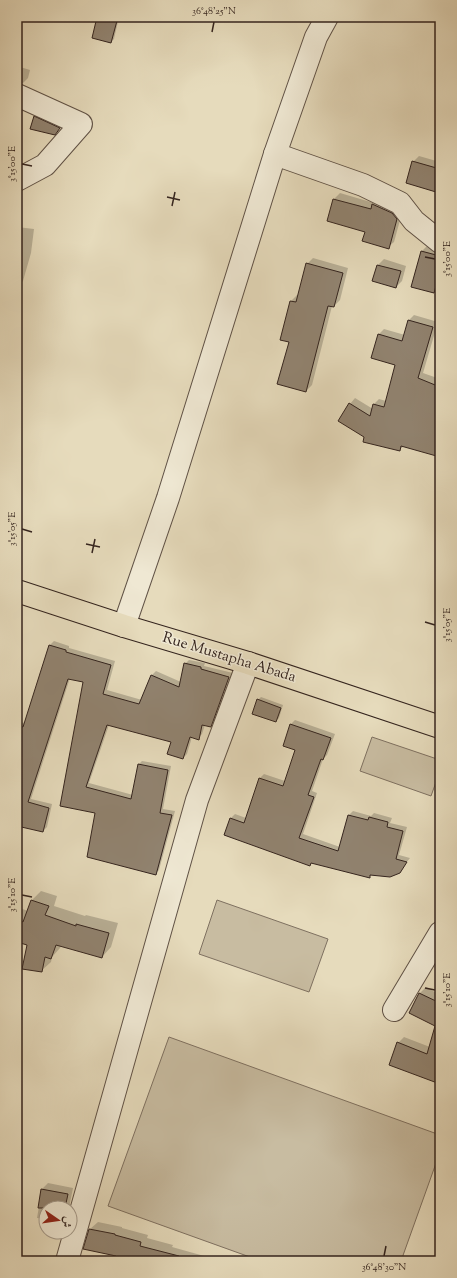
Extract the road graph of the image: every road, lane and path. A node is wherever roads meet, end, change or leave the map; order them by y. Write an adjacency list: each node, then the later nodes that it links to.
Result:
1 (327, 17): 3 (street)
2 (17, 95): 4 (street)
3 (275, 154): 5 (street); 7 (street)
4 (17, 180)
5 (440, 242)
6 (17, 591): 7 (main road, Rue Mustapha Abada)
7 (124, 626): 8 (main road, Rue Mustapha Abada)
8 (248, 663): 9 (main road, Rue Mustapha Abada); 12 (street)
9 (440, 727)
10 (440, 933): 11 (street)
11 (394, 1010)
12 (67, 1261)

